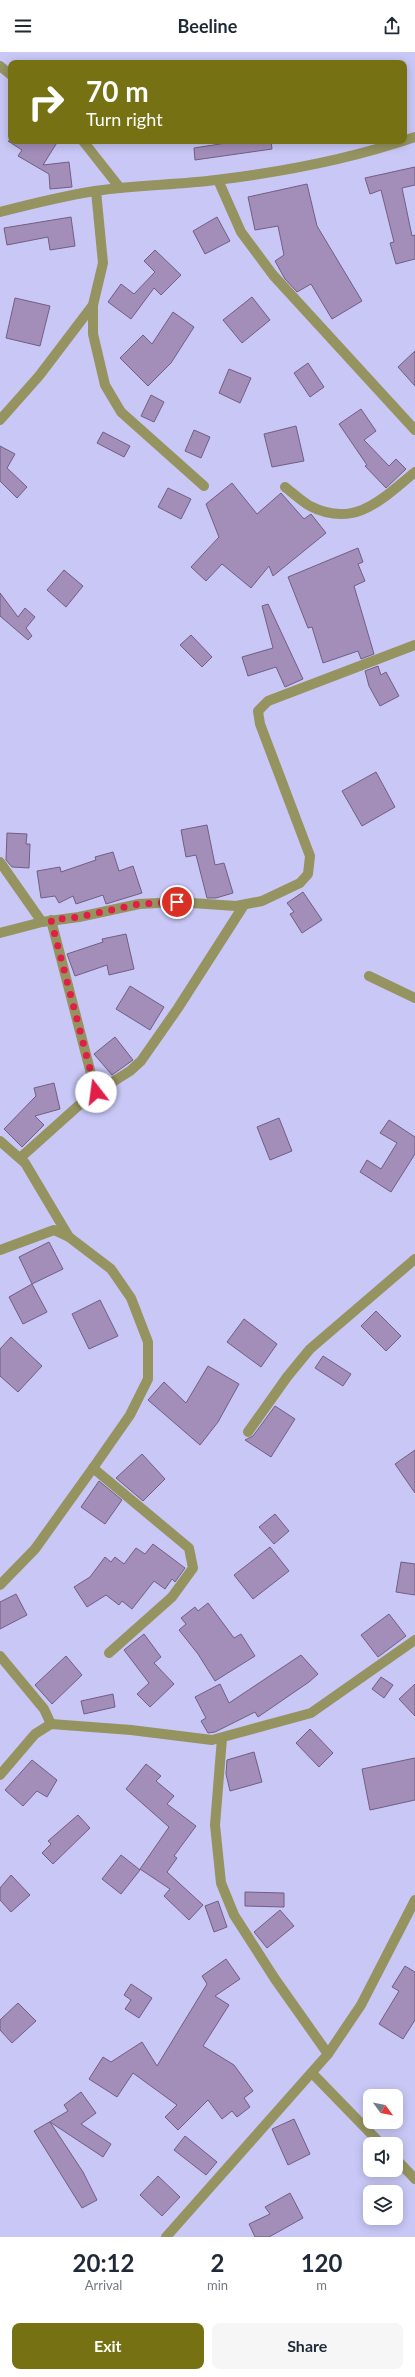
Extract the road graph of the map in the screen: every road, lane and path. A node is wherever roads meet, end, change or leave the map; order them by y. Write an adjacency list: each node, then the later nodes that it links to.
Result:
1 (85, 144): 4 (street)
2 (397, 144): 3 (street)
3 (218, 180): 4 (street); 9 (street)
4 (120, 188): 5 (street)
5 (96, 191): 6 (street); 7 (street)
6 (0, 212)
7 (93, 305): 8 (street); 11 (street)
8 (0, 420)
9 (415, 430)
10 (415, 472): 12 (street)
11 (204, 486)
12 (285, 487)
13 (415, 645): 15 (street)
14 (0, 862): 16 (street)
15 (244, 905): 16 (street); 20 (street)
16 (46, 921): 17 (street); 20 (street)
17 (0, 933)
18 (369, 976): 19 (street)
19 (415, 998)
20 (96, 1092): 22 (street)
21 (0, 1141): 22 (street)
22 (20, 1158): 23 (street)
23 (69, 1237): 24 (street); 27 (street)
24 (0, 1250)
25 (415, 1259): 26 (street)
26 (248, 1432)
27 (93, 1468): 28 (street); 30 (street)
28 (0, 1585)
29 (415, 1640): 33 (street)
30 (109, 1653)
31 (0, 1656): 32 (street)
32 (51, 1724): 33 (street); 34 (street)
33 (222, 1738): 36 (street)
34 (0, 1775)
35 (415, 1900): 36 (street)
36 (328, 2054): 37 (street)
37 (312, 2073): 38 (street); 41 (street)
38 (374, 2137)
39 (403, 2166): 40 (street)
40 (415, 2179)
41 (166, 2237)

